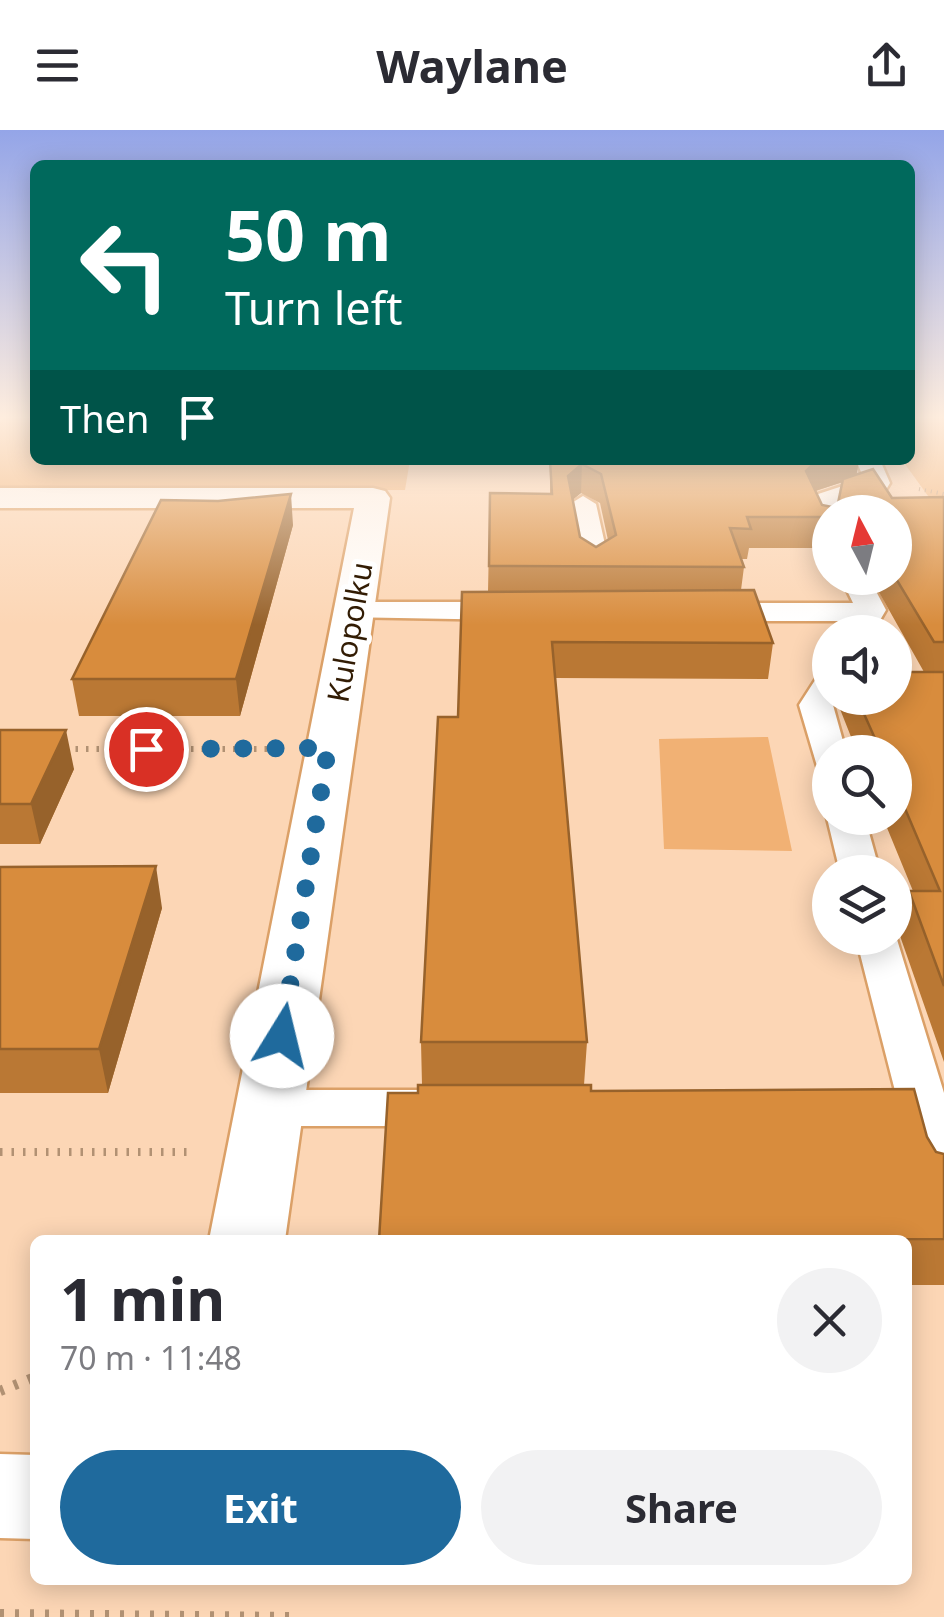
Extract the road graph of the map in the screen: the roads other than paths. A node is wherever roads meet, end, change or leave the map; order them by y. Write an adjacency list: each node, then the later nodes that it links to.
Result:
1 (867, 486): 2 (lane)
2 (840, 495)
3 (0, 498): 6 (street, Kulopolku)
4 (584, 504): 5 (lane)
5 (596, 567)
6 (353, 610): 7 (lane); 12 (street, Kulopolku)
7 (552, 611)
8 (671, 612): 9 (lane)
9 (812, 619)
10 (880, 955): 13 (lane)
11 (488, 1108): 12 (lane)
12 (267, 1130): 14 (street, Kulopolku)
13 (944, 1181)
14 (249, 1235)
15 (0, 1496): 16 (street)
16 (30, 1496)

